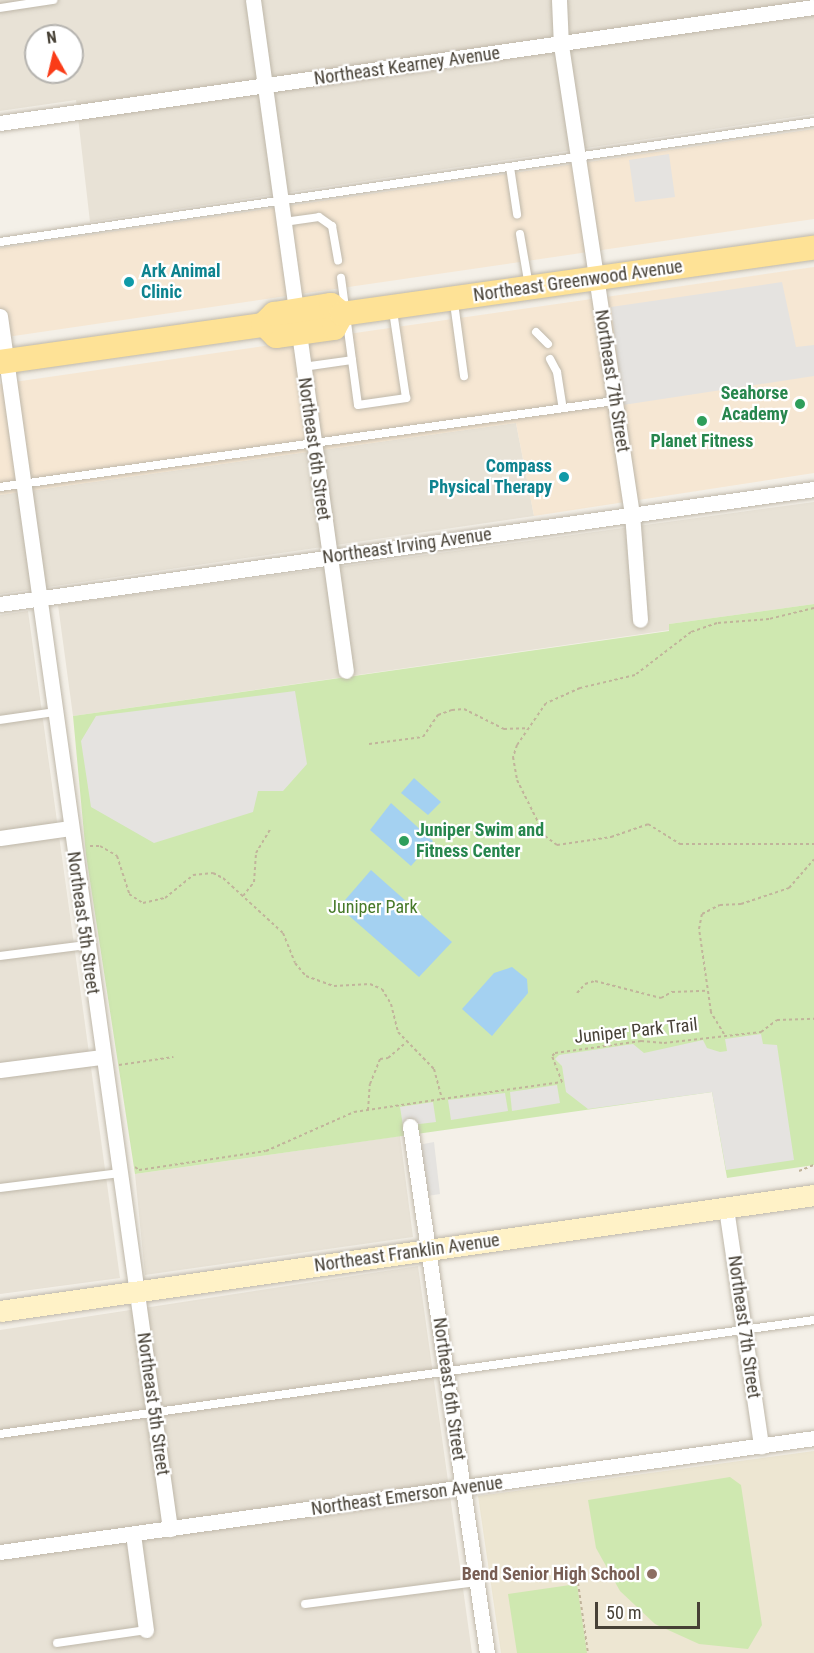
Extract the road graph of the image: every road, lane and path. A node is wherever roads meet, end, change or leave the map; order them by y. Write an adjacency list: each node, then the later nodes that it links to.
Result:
1 (52, 0): 5 (lane)
2 (254, 0): 7 (street, Northeast 6th Street)
3 (559, 0): 6 (street, Northeast 7th Street)
4 (814, 7): 6 (street, Northeast Kearney Avenue)
5 (0, 8)
6 (561, 45): 7 (street, Northeast Kearney Avenue); 10 (street, Northeast 7th Street)
7 (265, 85): 9 (street, Northeast Kearney Avenue); 12 (street, Northeast 6th Street)
8 (814, 122): 10 (lane)
9 (0, 123)
10 (579, 157): 11 (lane); 20 (street, Northeast 7th Street)
11 (510, 167): 12 (lane); 13 (lane)
12 (281, 201): 14 (street, Northeast 6th Street); 16 (lane)
13 (517, 214)
14 (284, 222): 18 (lane); 26 (street, Northeast 6th Street)
15 (520, 234): 21 (lane)
16 (0, 242)
17 (814, 248): 20 (main road, Northeast Greenwood Avenue)
18 (338, 260)
19 (341, 278): 24 (lane)
20 (595, 278): 21 (main road, Northeast Greenwood Avenue); 34 (street, Northeast 7th Street)
21 (529, 288): 22 (main road, Northeast Greenwood Avenue)
22 (454, 298): 23 (main road, Northeast Greenwood Avenue); 33 (lane)
23 (393, 307): 24 (main road, Northeast Greenwood Avenue); 30 (lane)
24 (344, 313): 26 (main road, Northeast Greenwood Avenue); 30 (lane)
25 (0, 316): 31 (street, Northeast 5th Street)
26 (297, 322): 31 (main road, Northeast Greenwood Avenue); 32 (street, Northeast 6th Street)
27 (536, 332): 28 (lane)
28 (548, 344)
29 (550, 359): 35 (lane)
30 (352, 360): 32 (lane)
31 (3, 361): 37 (street, Northeast 5th Street)
32 (303, 367): 36 (street, Northeast 6th Street)
33 (464, 376)
34 (614, 401): 35 (lane); 40 (street, Northeast 7th Street)
35 (563, 408): 36 (lane)
36 (314, 443): 37 (lane); 41 (street, Northeast 6th Street)
37 (24, 484): 38 (lane); 42 (street, Northeast 5th Street)
38 (0, 487)
39 (814, 489): 40 (street, Northeast Irving Avenue)
40 (632, 513): 41 (street, Northeast Irving Avenue); 45 (street, Northeast 7th Street)
41 (329, 558): 42 (street, Northeast Irving Avenue); 46 (street, Northeast 6th Street)
42 (39, 598): 43 (street, Northeast Irving Avenue); 47 (street, Northeast 5th Street)
43 (0, 604)
44 (814, 608): 49 (path)
45 (640, 620)
46 (346, 671)
47 (55, 712): 48 (lane); 51 (street, Northeast 5th Street)
48 (0, 720)
49 (528, 728): 50 (path); 54 (path)
50 (369, 744)
51 (70, 828): 53 (street); 58 (street, Northeast 5th Street)
52 (270, 830): 57 (path)
53 (0, 838)
54 (814, 844)
55 (86, 855): 57 (path)
56 (814, 859): 60 (path, Juniper Park Trail)
57 (243, 896): 64 (path)
58 (86, 945): 59 (lane); 65 (street, Northeast 5th Street)
59 (0, 956)
60 (707, 991): 61 (path); 63 (path, Juniper Park Trail)
61 (577, 993)
62 (814, 1019): 63 (path, Juniper Park Trail)
63 (724, 1034): 69 (path, Juniper Park Trail)
64 (407, 1044): 69 (path); 70 (path)
65 (102, 1056): 67 (street); 73 (street, Northeast 5th Street)
66 (173, 1057): 68 (path)
67 (0, 1070)
68 (118, 1076)
69 (441, 1099): 70 (path)
70 (368, 1110): 73 (path)
71 (410, 1126): 78 (street, Northeast 6th Street)
72 (814, 1165): 74 (path)
73 (125, 1168): 75 (lane); 79 (street, Northeast 5th Street)
74 (799, 1171)
75 (0, 1188)
76 (814, 1195): 77 (street, Northeast Franklin Avenue)
77 (726, 1208): 78 (street, Northeast Franklin Avenue); 82 (street, Northeast 7th Street)
78 (429, 1251): 79 (street, Northeast Franklin Avenue); 83 (street, Northeast 6th Street)
79 (137, 1292): 80 (street, Northeast Franklin Avenue); 84 (street, Northeast 5th Street)
80 (0, 1311)
81 (814, 1320): 82 (lane)
82 (744, 1329): 83 (lane); 87 (street, Northeast 7th Street)
83 (447, 1370): 84 (lane); 88 (street, Northeast 6th Street)
84 (153, 1413): 85 (lane); 89 (street, Northeast 5th Street)
85 (0, 1434)
86 (814, 1438): 87 (street, Northeast Emerson Avenue)
87 (761, 1446): 88 (street, Northeast Emerson Avenue)
88 (464, 1488): 89 (street, Northeast Emerson Avenue); 92 (street, Northeast 6th Street)
89 (170, 1529): 90 (street, Northeast Emerson Avenue)
90 (134, 1534): 91 (street, Northeast Emerson Avenue); 95 (street)
91 (0, 1552)
92 (477, 1582): 94 (lane); 97 (street, Northeast 6th Street)
93 (578, 1583): 98 (path)
94 (305, 1604)
95 (146, 1630): 96 (lane)
96 (57, 1643)
97 (487, 1653)
98 (588, 1653)

